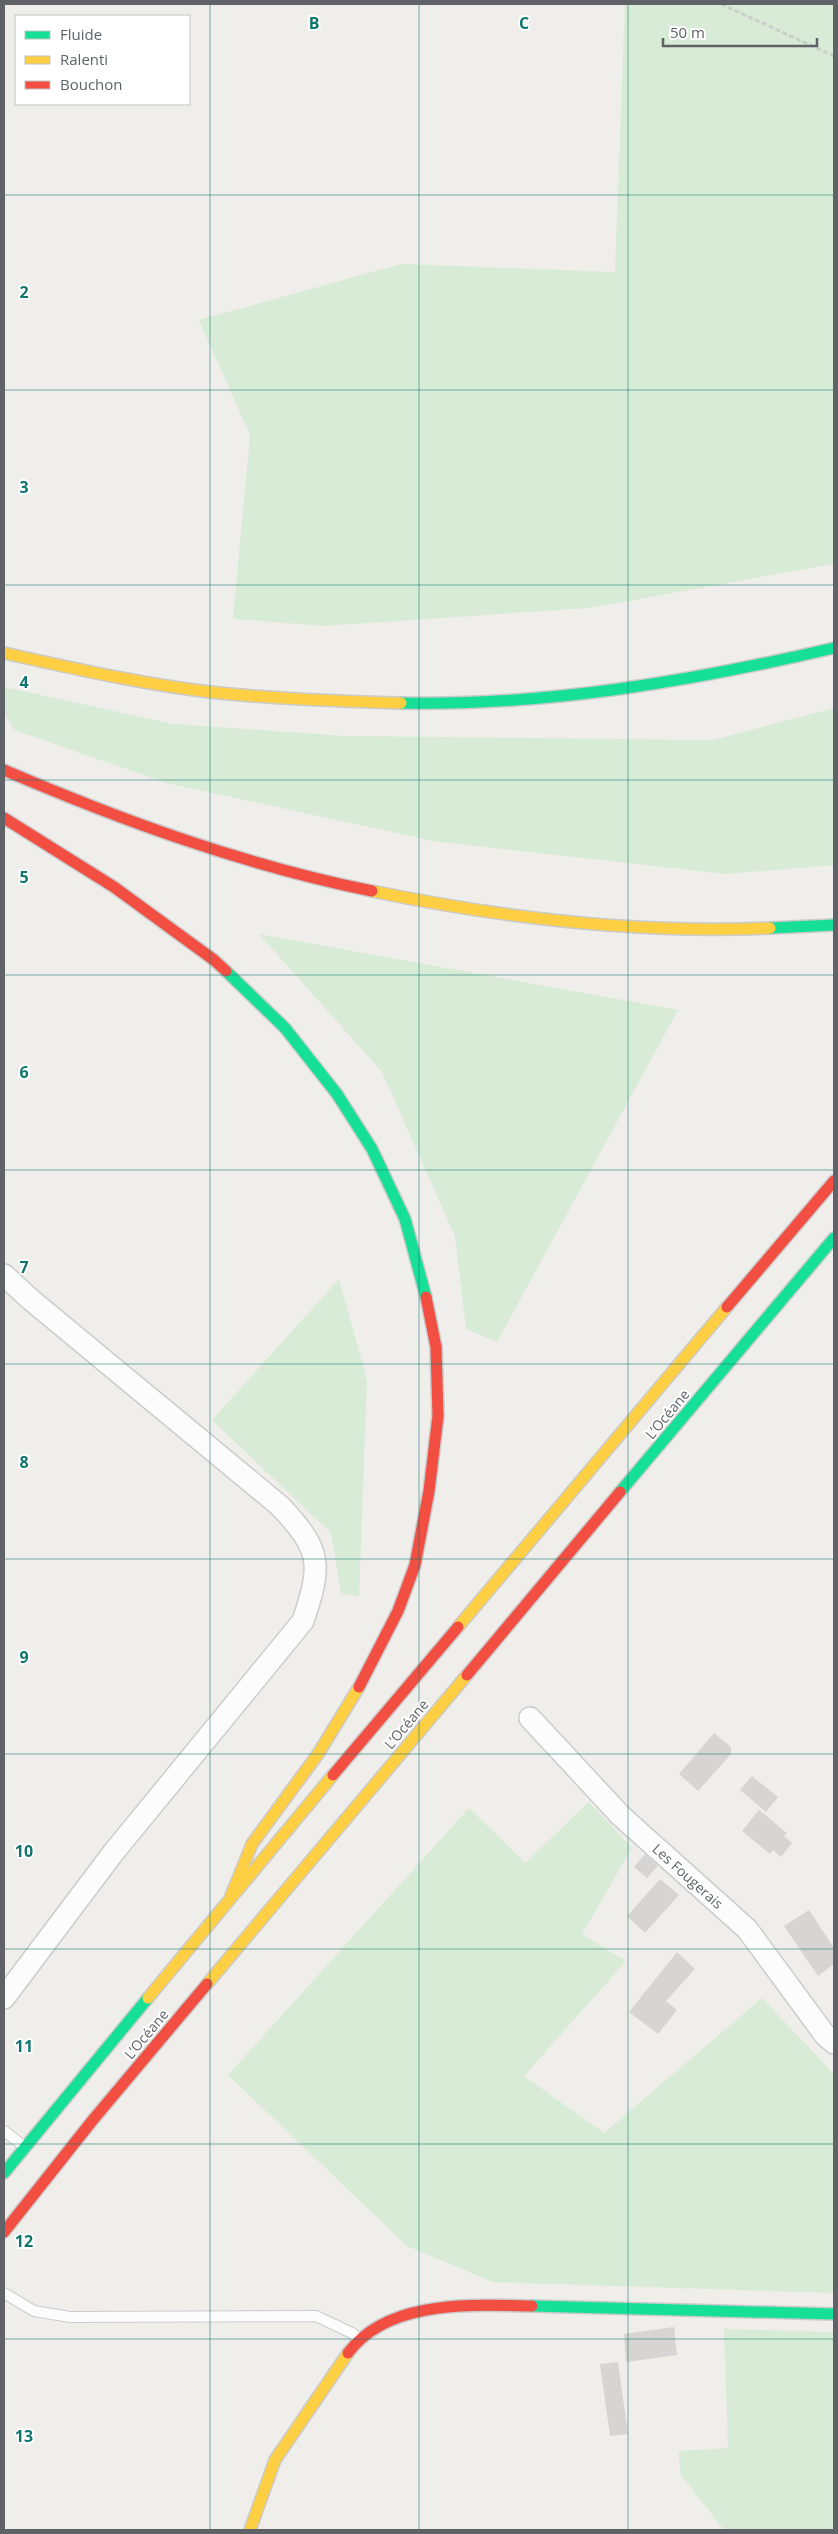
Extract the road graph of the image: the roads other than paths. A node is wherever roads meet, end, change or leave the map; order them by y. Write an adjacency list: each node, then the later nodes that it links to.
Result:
1 (834, 648): 2 (main road)
2 (4, 653)
3 (4, 770): 5 (main road)
4 (4, 818): 10 (main road)
5 (834, 925)
6 (834, 1181): 10 (main road, L’Océane)
7 (834, 1238): 16 (main road, L’Océane)
8 (4, 1275): 11 (street)
9 (530, 1718): 12 (street, Les Fougerais)
10 (231, 1896): 14 (main road, L’Océane)
11 (4, 1998)
12 (834, 2043)
13 (4, 2131): 14 (lane)
14 (25, 2147): 15 (main road, L’Océane)
15 (4, 2173)
16 (4, 2232)
17 (4, 2293): 19 (lane)
18 (834, 2314): 19 (main road)
19 (358, 2339): 20 (main road)
20 (250, 2530)

